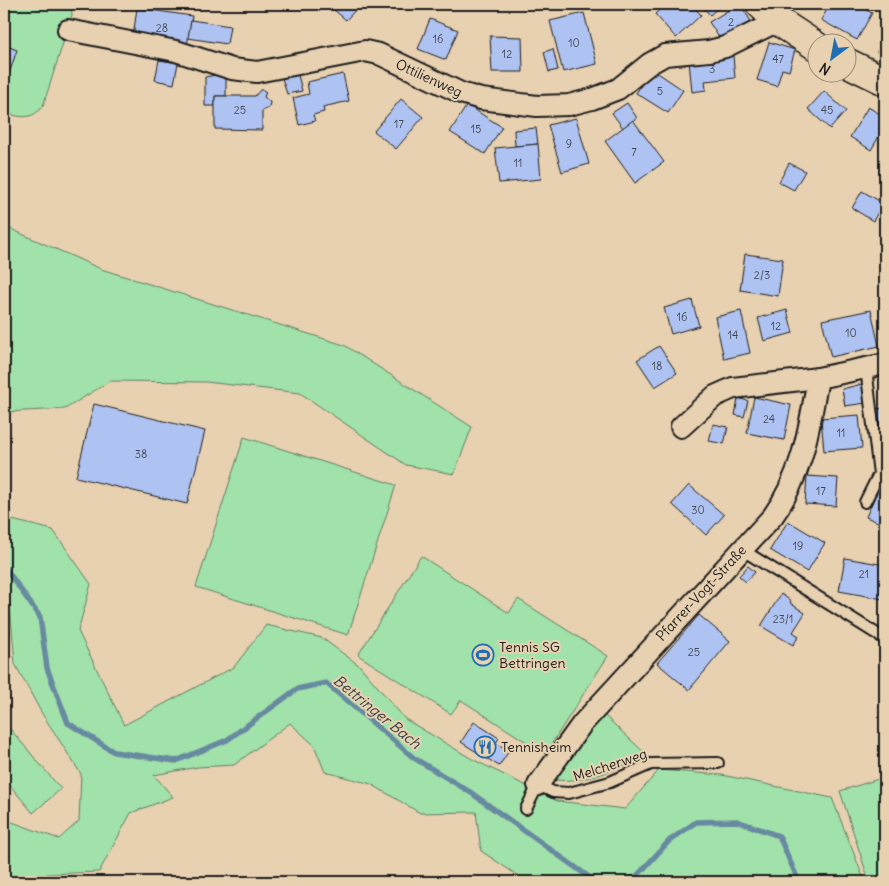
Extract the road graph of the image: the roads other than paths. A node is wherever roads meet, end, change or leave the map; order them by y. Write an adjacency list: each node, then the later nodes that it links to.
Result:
1 (769, 12): 2 (street, Ottilienweg); 3 (main road)
2 (68, 30)
3 (806, 39)
4 (856, 67): 5 (main road)
5 (885, 82)
6 (885, 364): 7 (street)
7 (866, 368): 8 (street); 10 (lane)
8 (818, 378): 9 (street); 11 (street, Pfarrer-Vogt-Straße)
9 (681, 427)
10 (865, 502)
11 (741, 549): 12 (lane); 14 (street, Pfarrer-Vogt-Straße)
12 (885, 639)
13 (718, 763): 14 (lane, Melcherweg)
14 (538, 785): 15 (lane)
15 (526, 809)

